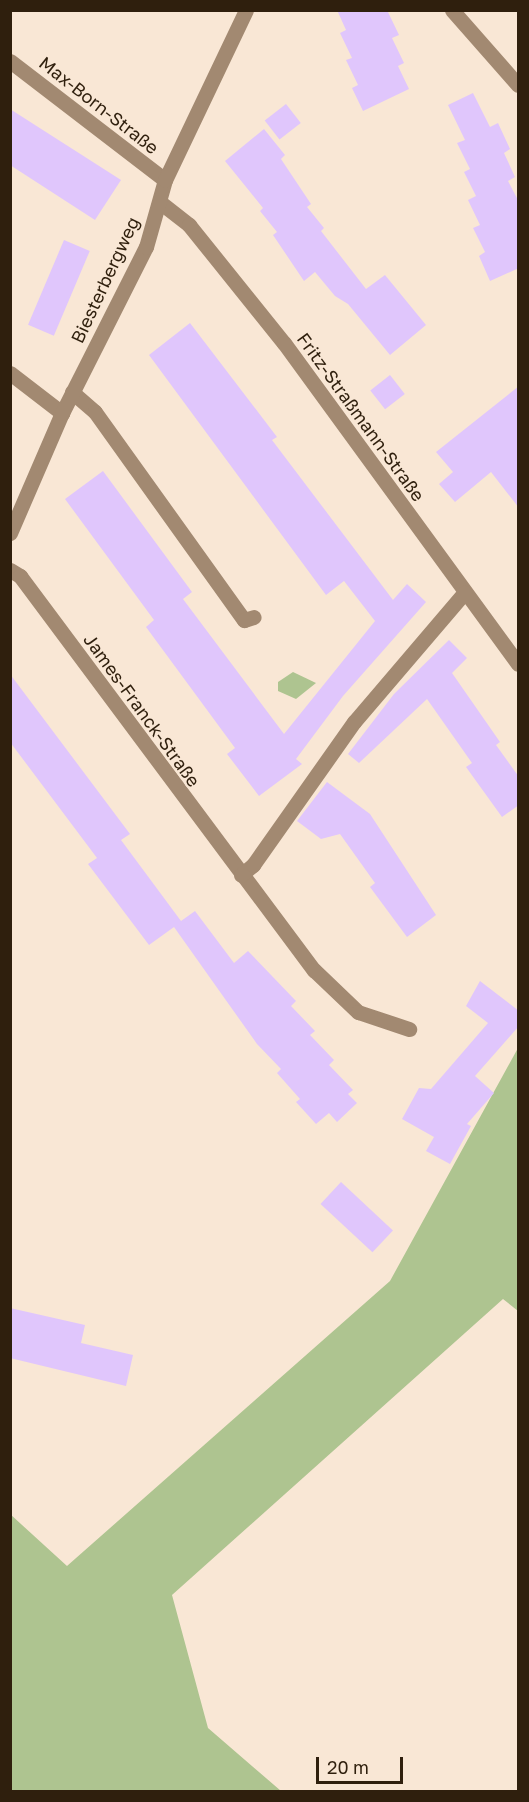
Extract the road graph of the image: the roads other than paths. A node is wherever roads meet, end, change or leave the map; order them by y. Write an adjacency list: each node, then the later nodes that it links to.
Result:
1 (246, 10): 5 (street, Biesterbergweg)
2 (452, 10): 4 (street)
3 (10, 61): 5 (street, Max-Born-Straße)
4 (519, 85)
5 (165, 180): 6 (street, Biesterbergweg)
6 (161, 203): 8 (street, Biesterbergweg); 12 (street, Fritz-Straßmann-Straße)
7 (10, 373): 9 (street)
8 (72, 392): 9 (street, Biesterbergweg); 13 (street)
9 (62, 413): 10 (street, Biesterbergweg)
10 (10, 533)
11 (10, 570): 15 (street, James-Franck-Straße)
12 (464, 593): 14 (street, Fritz-Straßmann-Straße); 15 (street)
13 (254, 616)
14 (519, 664)
15 (241, 875): 16 (street, James-Franck-Straße)
16 (409, 1029)

